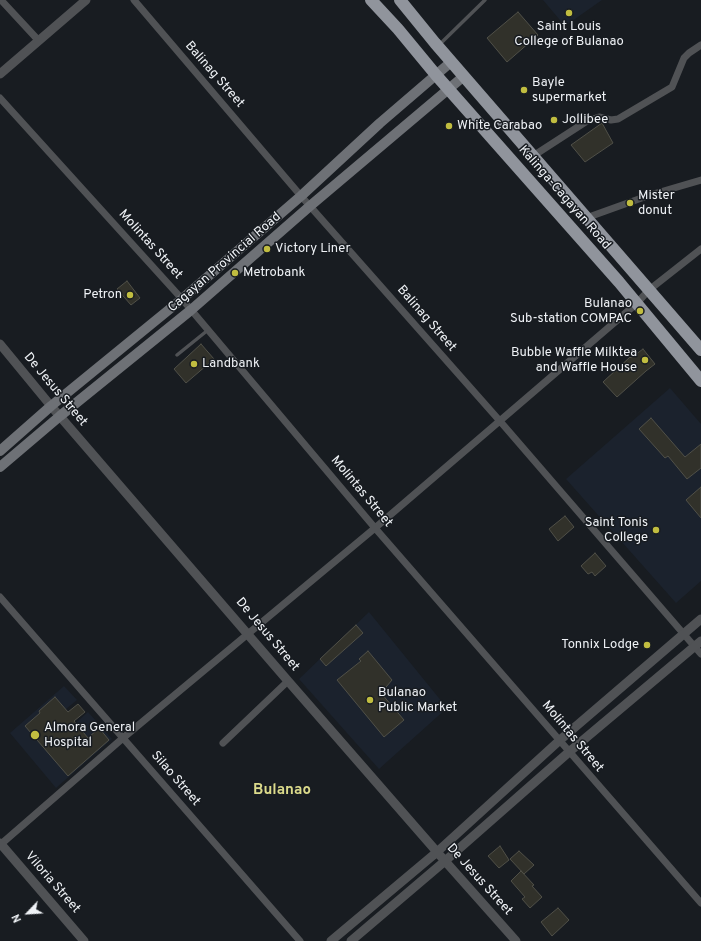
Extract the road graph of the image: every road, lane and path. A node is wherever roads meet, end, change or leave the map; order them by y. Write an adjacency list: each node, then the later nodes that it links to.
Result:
1 (1, 0): 7 (street)
2 (86, 0): 7 (street)
3 (134, 0): 20 (street, Balinag Street)
4 (371, 0): 12 (highway, Kalinga-Cagayan Road)
5 (400, 0): 9 (highway, Kalinga-Cagayan Road)
6 (485, 0): 9 (lane)
7 (39, 40): 11 (street)
8 (701, 45): 18 (street)
9 (438, 46): 10 (highway, Kalinga-Cagayan Road)
10 (451, 62): 12 (main road, Cagayan Provincial Road); 13 (highway, Kalinga-Cagayan Road)
11 (0, 74)
12 (436, 75): 14 (highway, Kalinga-Cagayan Road); 16 (main road, Cagayan Provincial Road)
13 (464, 76): 14 (main road, Cagayan Provincial Road); 18 (highway, Kalinga-Cagayan Road)
14 (450, 89): 17 (main road, Cagayan Provincial Road); 26 (highway, Kalinga-Cagayan Road)
15 (0, 98): 25 (street, Molintas Street)
16 (380, 123): 17 (main road); 20 (main road, Cagayan Provincial Road)
17 (393, 137): 21 (main road, Cagayan Provincial Road)
18 (533, 156): 22 (highway, Kalinga-Cagayan Road)
19 (701, 180): 22 (street)
20 (301, 196): 21 (street, Balinag Street); 25 (main road, Cagayan Provincial Road)
21 (310, 206): 27 (main road, Cagayan Provincial Road); 35 (street, Balinag Street)
22 (586, 218): 24 (highway, Kalinga-Cagayan Road)
23 (701, 249): 24 (street)
24 (649, 290): 26 (street); 30 (highway, Kalinga-Cagayan Road)
25 (182, 299): 27 (street, Molintas Street); 33 (main road, Cagayan Provincial Road)
26 (636, 304): 32 (highway, Kalinga-Cagayan Road); 35 (street)
27 (191, 310): 28 (street, Molintas Street); 34 (main road, Cagayan Provincial Road)
28 (208, 330): 31 (lane); 38 (street, Molintas Street)
29 (0, 344): 33 (street, De Jesus Street)
30 (701, 350)
31 (177, 355)
32 (701, 381)
33 (51, 406): 34 (street, De Jesus Street); 36 (main road, Cagayan Provincial Road)
34 (60, 416): 37 (main road, Cagayan Provincial Road); 41 (street, De Jesus Street)
35 (499, 420): 38 (street); 42 (street, Balinag Street)
36 (0, 451)
37 (0, 467)
38 (375, 528): 41 (street); 47 (street, Molintas Street)
39 (0, 597): 46 (street, Silao Street)
40 (701, 619): 42 (street)
41 (248, 633): 45 (street, De Jesus Street); 46 (street)
42 (683, 634): 43 (street, Balinag Street); 47 (street)
43 (698, 644): 44 (street, Balinag Street); 49 (street)
44 (701, 654)
45 (288, 681): 48 (street); 51 (street, De Jesus Street)
46 (123, 738): 50 (street); 55 (street, Silao Street)
47 (560, 740): 49 (street, Molintas Street); 51 (street)
48 (223, 743)
49 (569, 752): 52 (street); 53 (street, Molintas Street)
50 (0, 844): 54 (street, Viloria Street)
51 (437, 852): 52 (street, De Jesus Street); 56 (street)
52 (445, 861): 57 (street); 58 (street, De Jesus Street)
53 (701, 903)
54 (84, 941)
55 (300, 941)
56 (331, 941)
57 (351, 941)
58 (516, 941)

